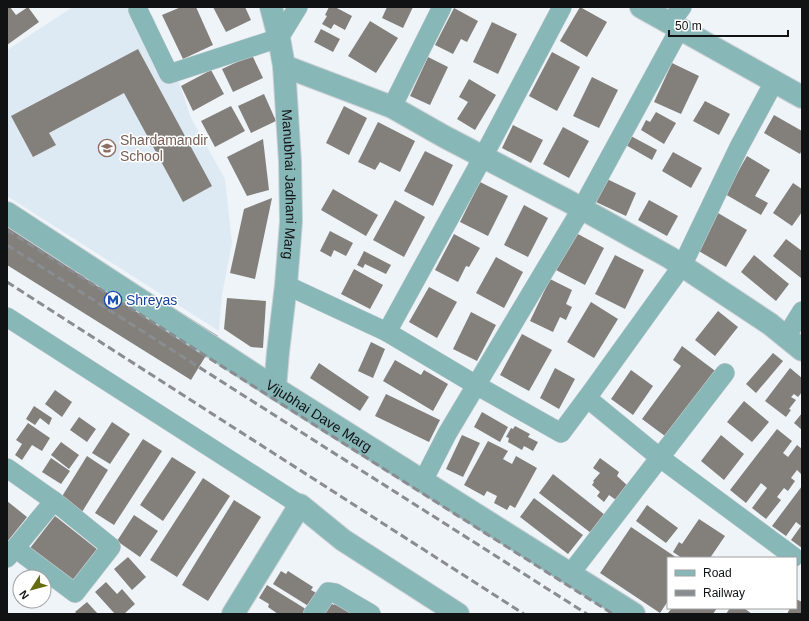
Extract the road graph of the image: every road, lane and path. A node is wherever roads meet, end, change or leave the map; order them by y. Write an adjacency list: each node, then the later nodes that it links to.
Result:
1 (270, 7): 8 (street, Manubhai Jadhani Marg)
2 (298, 7): 8 (street)
3 (442, 7): 12 (street)
4 (562, 7): 13 (street)
5 (641, 7): 7 (street)
6 (138, 10): 8 (street)
7 (677, 19): 10 (street); 14 (street)
8 (279, 38): 9 (street, Manubhai Jadhani Marg)
9 (284, 66): 12 (street); 17 (street, Manubhai Jadhani Marg)
10 (774, 82): 11 (street); 16 (street)
11 (802, 97)
12 (392, 107): 13 (street)
13 (483, 157): 14 (street); 20 (street)
14 (582, 208): 16 (street); 23 (street)
15 (7, 213): 24 (street, Vijubhai Dave Marg)
16 (682, 266): 21 (street); 25 (street)
17 (286, 285): 20 (street); 24 (street, Manubhai Jadhani Marg)
18 (802, 311): 21 (street)
19 (7, 317): 30 (street)
20 (387, 332): 23 (street)
21 (794, 343)
22 (726, 373): 26 (street)
23 (476, 385): 25 (street); 28 (street)
24 (275, 388): 28 (street, Vijubhai Dave Marg)
25 (587, 398): 26 (street)
26 (659, 458): 32 (street); 33 (street)
27 (7, 468): 29 (street)
28 (423, 481): 33 (street, Vijubhai Dave Marg)
29 (54, 501): 31 (street); 31 (street)
30 (300, 505): 34 (street); 35 (street)
31 (11, 553)
32 (794, 557)
33 (570, 574): 38 (street, Vijubhai Dave Marg)
34 (450, 612)
35 (233, 614)
36 (313, 614): 37 (street)
37 (371, 614)
38 (634, 614)

